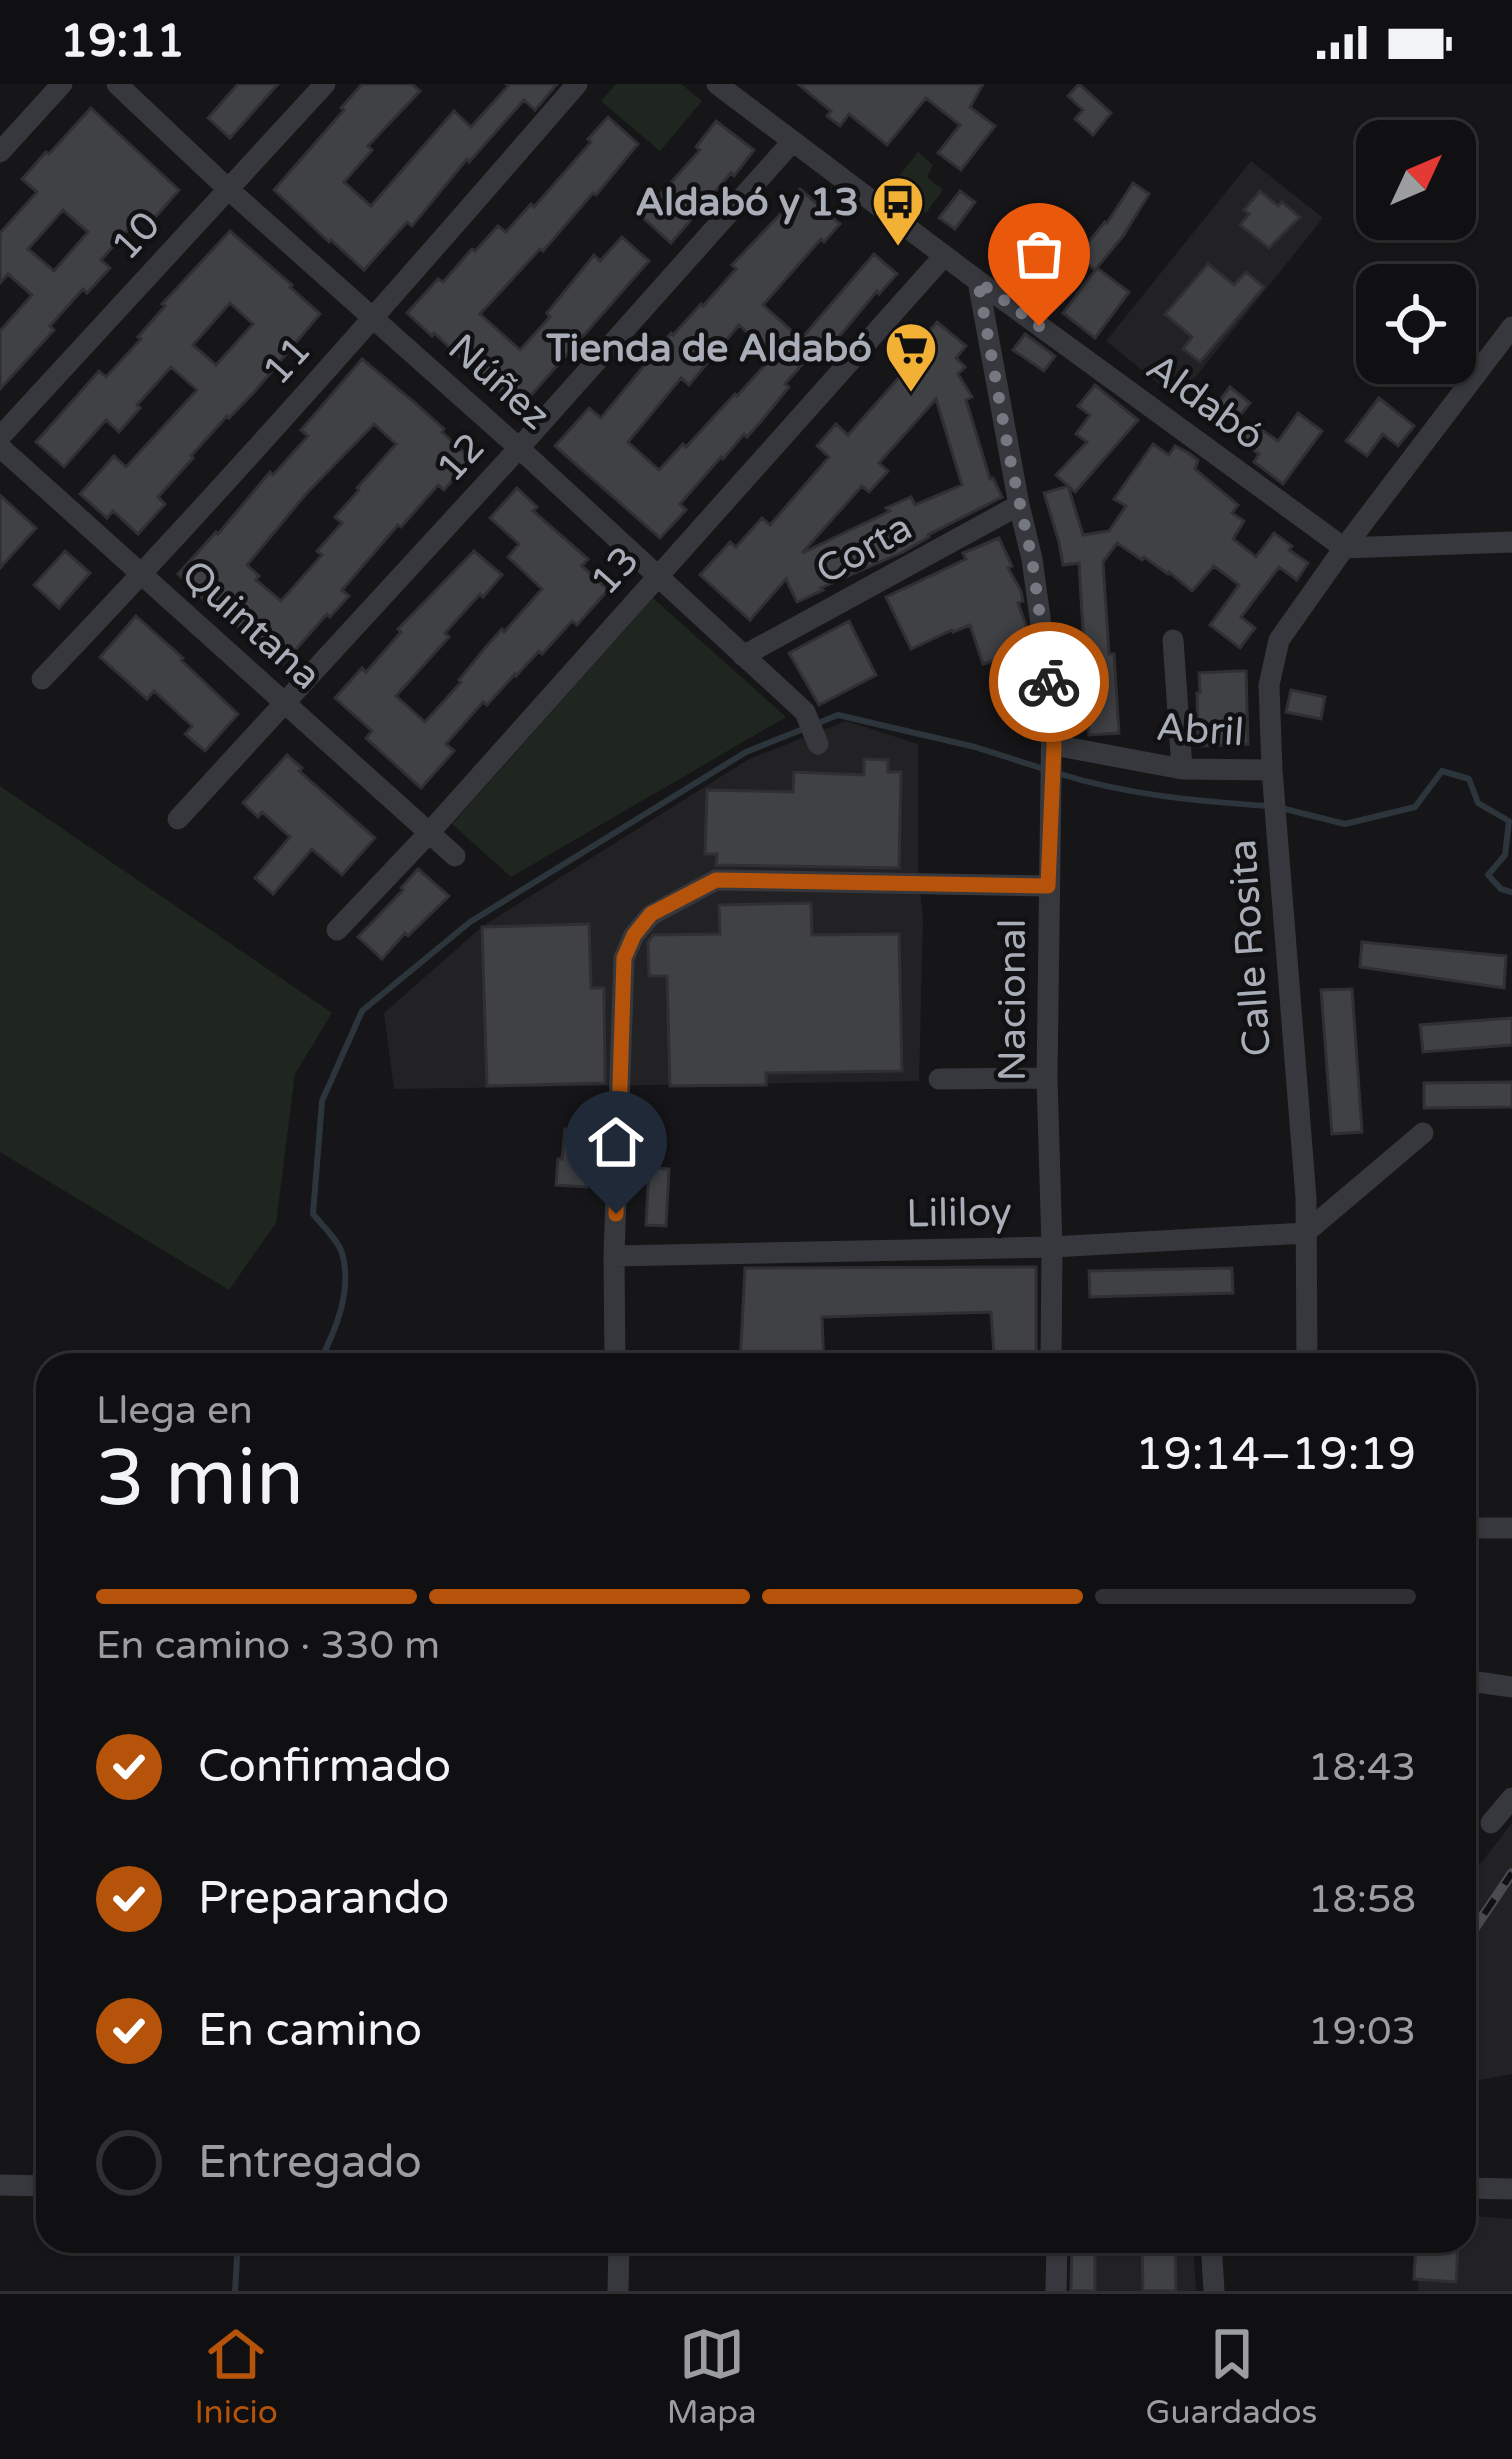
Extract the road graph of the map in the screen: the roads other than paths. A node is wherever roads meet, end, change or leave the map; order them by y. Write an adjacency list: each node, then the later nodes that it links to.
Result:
1 (62, 84): 7 (street)
2 (117, 84): 8 (street, Núñez)
3 (325, 84): 8 (street, 10)
4 (577, 84): 11 (street, 11)
5 (717, 84): 6 (street, Aldabó)
6 (792, 142): 9 (street, Aldabó); 15 (street, 12)
7 (0, 152)
8 (228, 189): 11 (street, Núñez); 13 (street, 10)
9 (944, 256): 10 (street, Aldabó); 20 (street, 13)
10 (978, 281): 16 (street, Nacional); 18 (street, Aldabó)
11 (374, 319): 15 (street, Núñez); 19 (street, 11)
12 (1512, 327): 18 (street, Calle Rosita)
13 (0, 437)
14 (0, 447): 19 (street, Quintana)
15 (519, 448): 20 (street, Núñez); 24 (street, 12)
16 (1019, 505): 22 (street, Corta); 26 (street, Nacional)
17 (1512, 542): 18 (street)
18 (1343, 548): 28 (street, Calle Rosita)
19 (142, 575): 23 (street, 11); 24 (street, Quintana)
20 (658, 577): 22 (street, Núñez); 30 (street, 13)
21 (1173, 640): 27 (street)
22 (743, 656): 25 (street, Núñez)
23 (43, 679)
24 (286, 704): 29 (street, 12); 30 (street, Quintana)
25 (818, 744)
26 (1053, 752): 27 (street, Abril); 32 (street, Nacional)
27 (1182, 769): 28 (street, Abril)
28 (1273, 781): 37 (street, Calle Rosita)
29 (178, 819)
30 (429, 833): 31 (street, Quintana); 33 (street, 13)
31 (454, 856)
32 (1048, 886): 34 (street, Nacional); 39 (street)
33 (337, 930)
34 (1047, 1078): 35 (street); 38 (street, Nacional)
35 (938, 1079)
36 (1423, 1133): 37 (street)
37 (1305, 1233): 38 (street, Lililoy); 42 (street, Calle Rosita)
38 (1052, 1247): 39 (street, Lililoy); 41 (street, Nacional)
39 (614, 1256): 40 (street)
40 (615, 1353)
41 (1051, 1353)
42 (1307, 1353)
43 (1476, 1528): 44 (street)
44 (1512, 1528)
45 (1476, 1682): 46 (street)
46 (1512, 1687)
47 (1512, 1798): 48 (street)
48 (1492, 1823)
49 (0, 2185): 50 (street)
50 (36, 2186)
51 (1476, 2188): 52 (street)
52 (1512, 2189)
53 (619, 2253): 56 (street)
54 (1057, 2253): 57 (street)
55 (1212, 2253): 58 (street)
56 (618, 2291)
57 (1056, 2291)
58 (1214, 2291)

